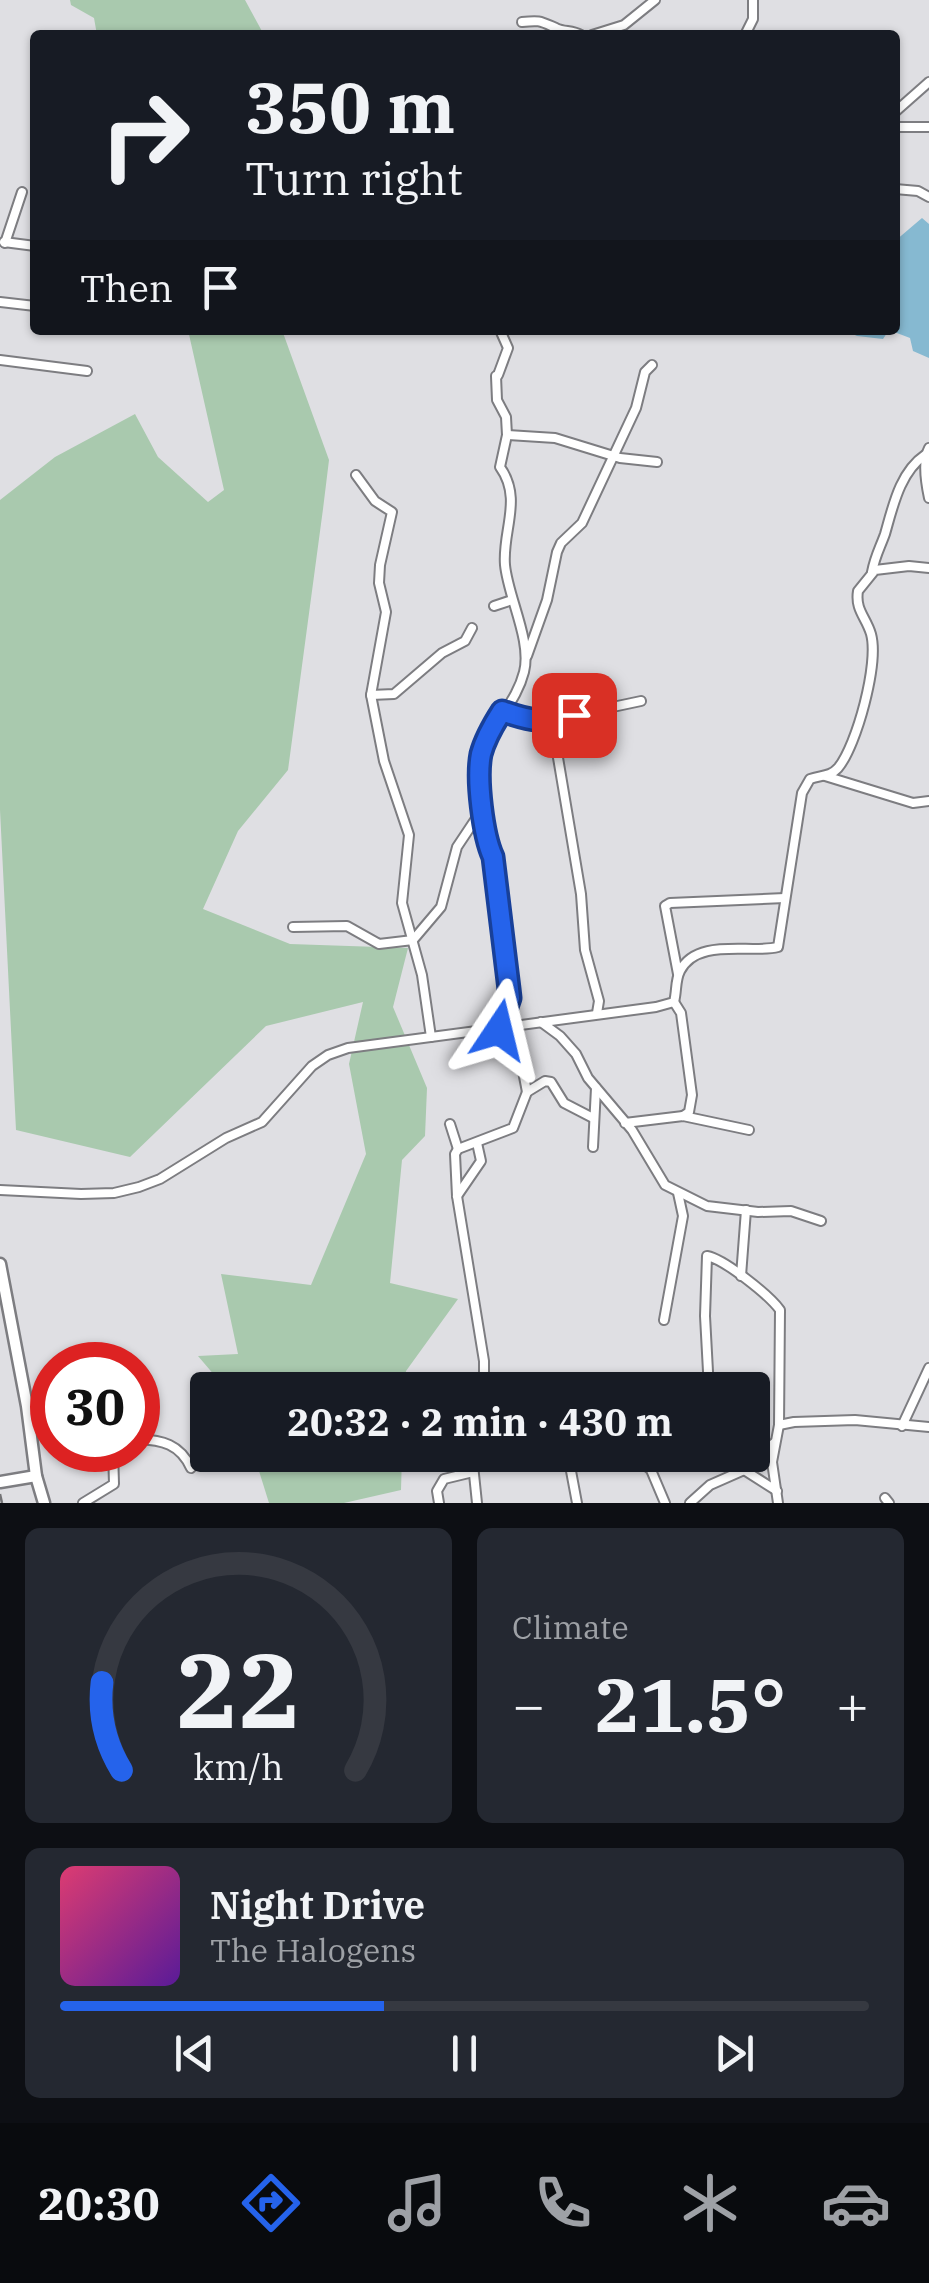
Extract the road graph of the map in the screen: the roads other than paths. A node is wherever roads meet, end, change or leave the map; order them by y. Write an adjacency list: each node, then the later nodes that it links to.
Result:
1 (655, 0): 5 (street)
2 (753, 0): 6 (street)
3 (522, 22): 4 (street)
4 (558, 30)
5 (608, 30)
6 (747, 30)
7 (929, 82): 8 (street)
8 (900, 108)
9 (929, 126): 10 (street)
10 (900, 127)
11 (900, 189): 13 (street)
12 (22, 192): 14 (street)
13 (929, 197)
14 (2, 242): 15 (street)
15 (30, 245)
16 (0, 302): 17 (street)
17 (30, 305)
18 (502, 335): 22 (street)
19 (0, 360): 21 (street)
20 (652, 365): 24 (street)
21 (86, 372)
22 (507, 436): 24 (street); 30 (street)
23 (927, 452): 27 (street); 29 (street)
24 (614, 455): 25 (street); 33 (street)
25 (658, 462)
26 (356, 475): 34 (street)
27 (929, 498)
28 (929, 568): 29 (street)
29 (872, 572): 38 (street)
30 (512, 600): 31 (street); 33 (street)
31 (494, 606)
32 (472, 628): 34 (street)
33 (526, 660): 36 (street)
34 (371, 695): 43 (street)
35 (641, 701): 37 (street)
36 (502, 711): 37 (street); 40 (street)
37 (556, 722): 46 (street)
38 (825, 776): 39 (street); 41 (street)
39 (929, 801)
40 (482, 813): 43 (street); 48 (street)
41 (785, 898): 44 (street); 44 (street)
42 (293, 927): 43 (street)
43 (413, 940): 50 (street)
44 (678, 975): 45 (street)
45 (674, 1002): 46 (street); 53 (street)
46 (597, 1013): 47 (street)
47 (541, 1022): 48 (street); 51 (street)
48 (499, 1030): 50 (street)
49 (516, 1035): 52 (street)
50 (431, 1037): 61 (street)
51 (596, 1088): 54 (street); 55 (street)
52 (527, 1092): 54 (street); 58 (street)
53 (683, 1116): 55 (street); 57 (street)
54 (594, 1118): 59 (street)
55 (625, 1122): 62 (street)
56 (450, 1124): 60 (street)
57 (748, 1130)
58 (477, 1143): 60 (street); 63 (street)
59 (592, 1147)
60 (458, 1150): 63 (street)
61 (0, 1190)
62 (678, 1192): 64 (street); 68 (street)
63 (457, 1196): 70 (street)
64 (746, 1210): 65 (street); 67 (street)
65 (821, 1221)
66 (0, 1264): 85 (main road)
67 (741, 1276): 71 (street); 72 (street)
68 (664, 1320)
69 (929, 1368): 73 (street)
70 (484, 1372)
71 (708, 1372)
72 (779, 1425): 73 (street); 76 (street)
73 (902, 1426): 74 (street)
74 (929, 1427)
75 (160, 1442): 78 (street)
76 (774, 1442): 77 (street); 87 (street)
77 (770, 1446)
78 (190, 1466)
79 (114, 1472): 89 (street)
80 (474, 1472): 90 (street); 91 (street)
81 (571, 1472): 92 (street)
82 (652, 1472): 93 (street)
83 (739, 1472): 94 (street)
84 (747, 1472): 87 (street)
85 (36, 1476): 86 (main road); 88 (main road)
86 (0, 1482)
87 (776, 1491): 95 (street)
88 (44, 1503)
89 (82, 1503)
90 (438, 1503)
91 (477, 1503)
92 (577, 1503)
93 (665, 1503)
94 (690, 1503)
95 (778, 1503)

